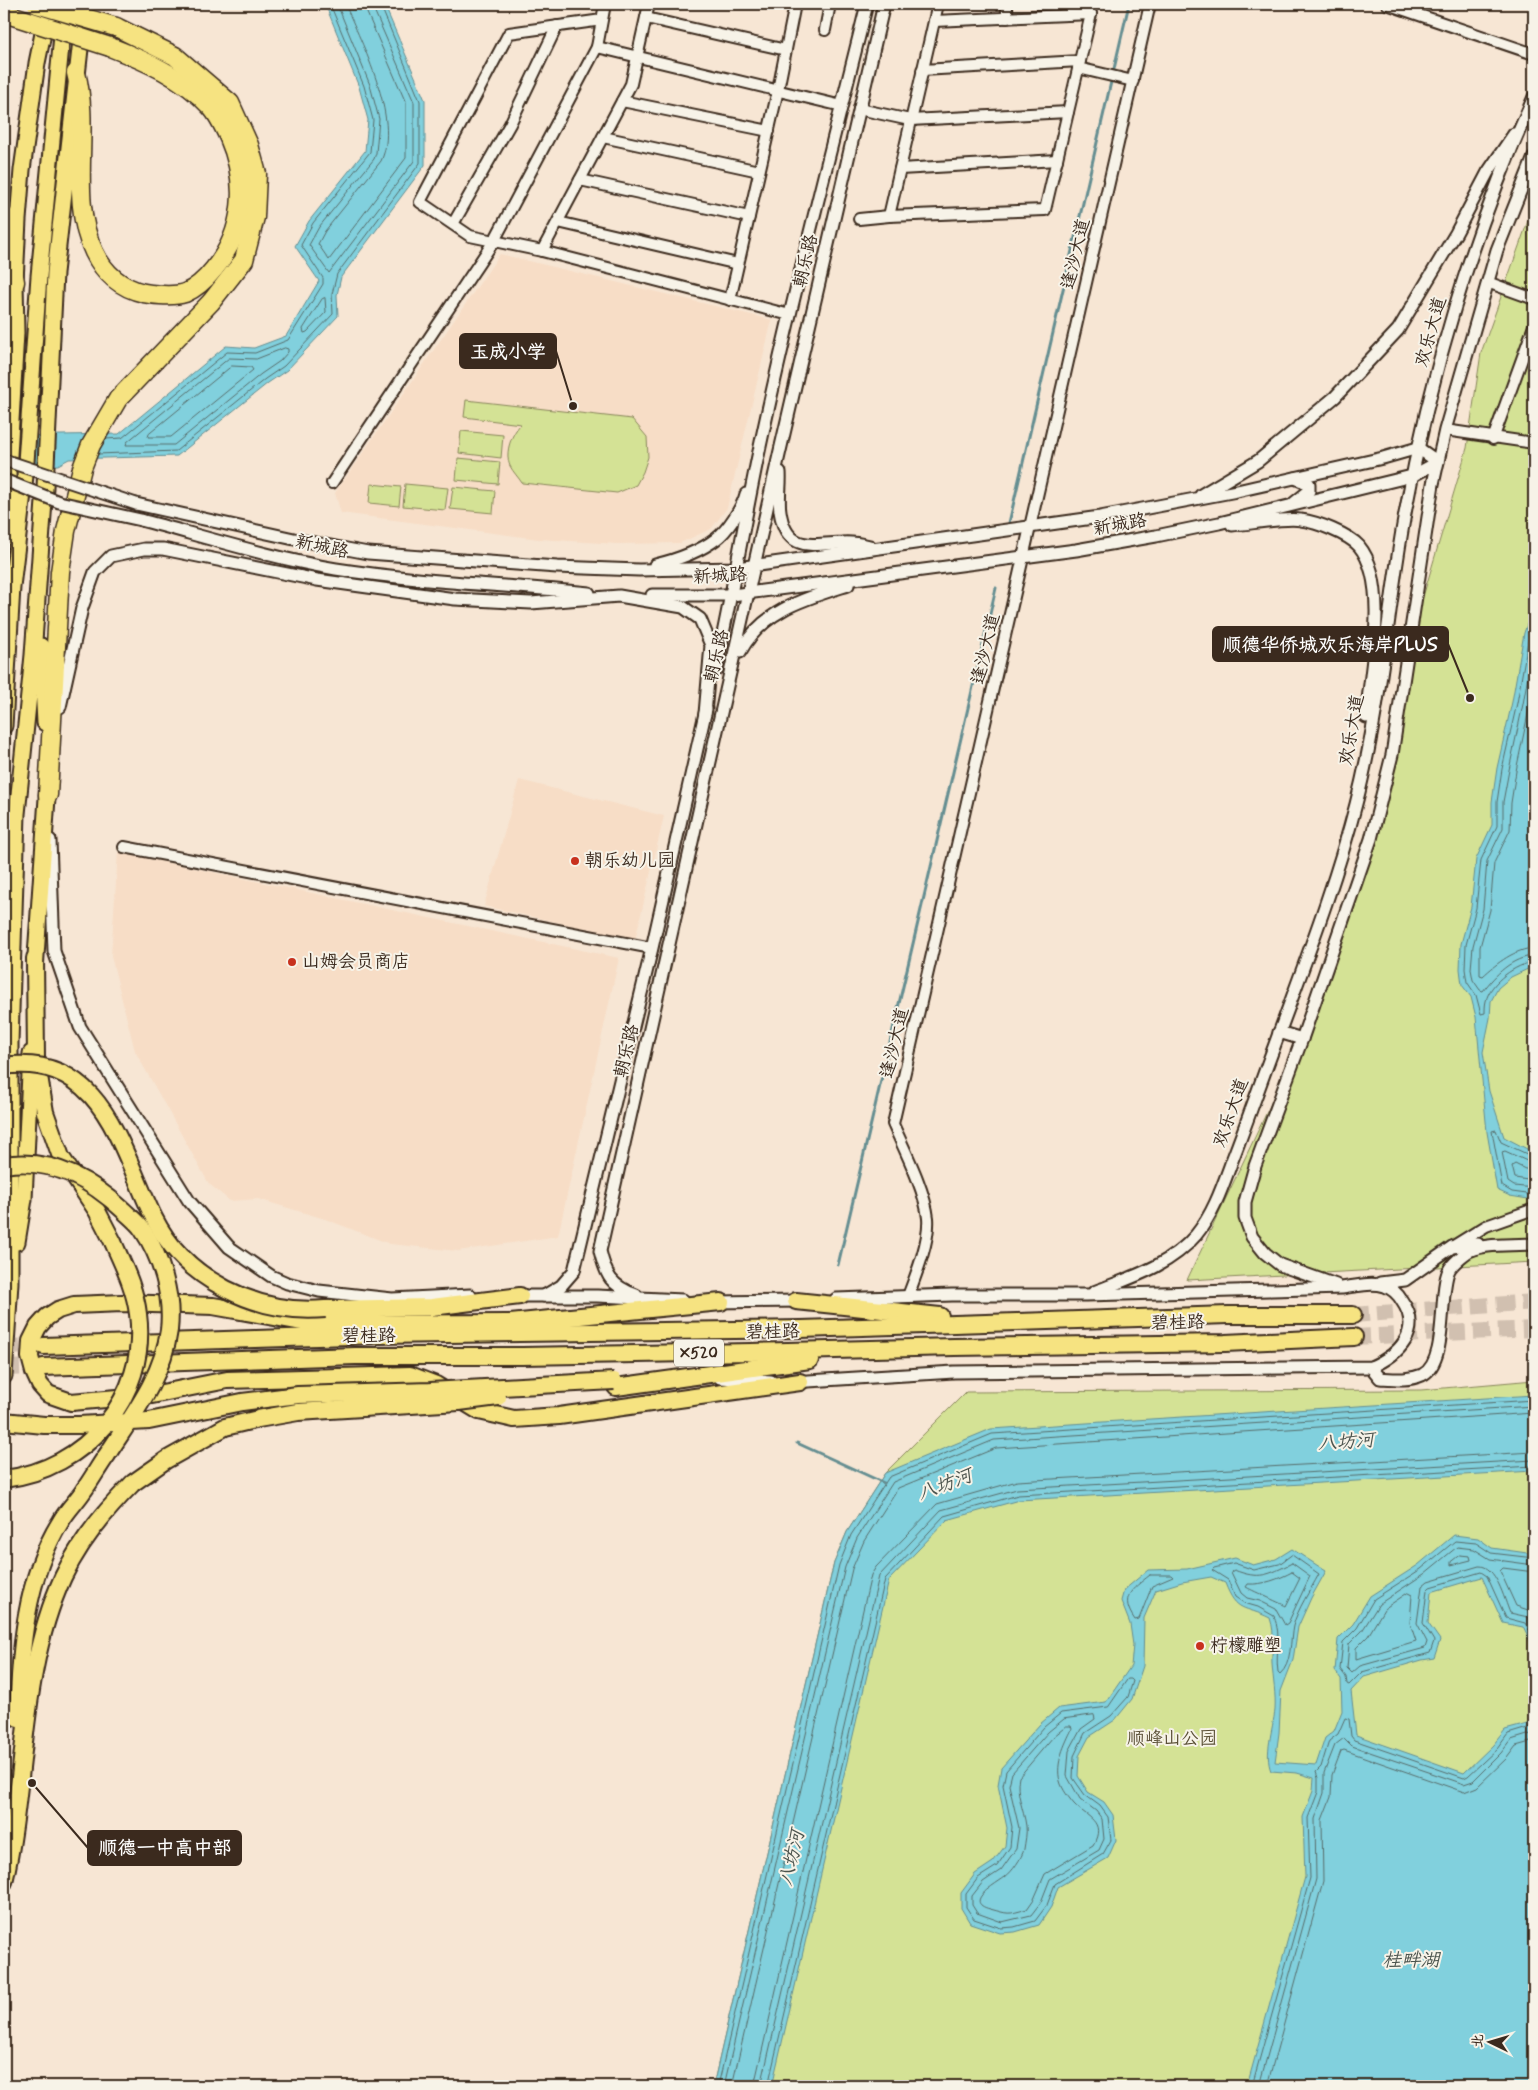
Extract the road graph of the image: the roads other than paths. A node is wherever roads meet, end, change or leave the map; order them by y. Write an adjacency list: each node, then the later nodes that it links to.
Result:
1 (37, 4): 96 (highway, bridge)
2 (49, 4): 56 (main road)
3 (65, 4): 88 (main road)
4 (85, 4): 30 (main road)
5 (605, 4): 20 (street)
6 (649, 4): 18 (street)
7 (796, 4): 25 (street)
8 (830, 4): 23 (street)
9 (867, 4): 35 (street, 朝乐路)
10 (884, 4): 36 (street, 朝乐路)
11 (938, 4): 21 (street)
12 (1007, 4): 19 (street)
13 (1086, 4): 17 (street)
14 (1150, 4): 31 (street, 逢沙大道)
15 (1387, 4): 26 (street)
16 (4, 12): 30 (highway, bridge)
17 (1091, 14): 19 (street); 28 (street)
18 (646, 18): 25 (street); 27 (street)
19 (1008, 18): 21 (street)
20 (602, 20): 22 (street); 24 (street)
21 (934, 21): 29 (street)
22 (557, 26): 52 (street); 52 (street)
23 (825, 30)
24 (597, 47): 27 (street); 53 (street)
25 (786, 50): 32 (street)
26 (1534, 54)
27 (638, 57): 32 (street); 34 (street)
28 (1079, 64): 29 (street); 31 (street); 37 (street)
29 (922, 70): 38 (street)
30 (76, 73): 86 (main road)
31 (1129, 80): 77 (street, 逢沙大道)
32 (778, 90): 35 (street); 40 (street)
33 (1534, 97): 39 (street, 欢乐大道)
34 (622, 101): 40 (street); 41 (street)
35 (842, 106): 60 (street, 朝乐路)
36 (859, 109): 38 (street); 67 (street, 朝乐路)
37 (1068, 112): 38 (street); 43 (street)
38 (910, 120): 44 (street)
39 (1524, 120): 62 (street, 欢乐大道); 74 (street)
40 (769, 131): 45 (street)
41 (603, 136): 45 (street); 46 (street)
42 (1534, 157): 57 (street, 欢乐大道)
43 (1057, 160): 44 (street); 48 (street)
44 (900, 169): 48 (street)
45 (759, 171): 49 (street)
46 (580, 180): 49 (street); 51 (street)
47 (4, 215): 56 (highway)
48 (890, 216): 50 (street)
49 (749, 217): 55 (street)
50 (859, 219)
51 (558, 222): 54 (street); 55 (street)
52 (453, 224): 53 (street)
53 (494, 241): 54 (street); 73 (street)
54 (542, 252): 59 (street)
55 (738, 264): 59 (street)
56 (14, 282): 70 (main road)
57 (1487, 282): 58 (street); 62 (street, 欢乐大道)
58 (1534, 299)
59 (730, 300): 60 (street)
60 (790, 315): 68 (street, 朝乐路)
61 (1534, 326): 64 (street)
62 (1451, 367): 63 (street, 欢乐大道); 66 (street, 欢乐大道)
63 (1445, 430): 64 (street); 69 (street, 欢乐大道)
64 (1493, 438): 65 (street)
65 (1534, 443)
66 (1418, 448): 69 (street); 71 (street, 欢乐大道); 72 (street, 新城路)
67 (779, 455): 79 (street); 81 (street, 朝乐路)
68 (758, 457): 82 (street, 朝乐路); 83 (street)
69 (1438, 462): 71 (street, 新城路); 87 (street, 欢乐大道)
70 (5, 471): 76 (street); 83 (street, 新城路, bridge); 88 (main road); 91 (street, 新城路, bridge)
71 (1412, 476): 75 (street, 新城路); 85 (street, 欢乐大道)
72 (1296, 478): 74 (street, 新城路); 75 (street)
73 (332, 483)
74 (1193, 500): 77 (street, 新城路)
75 (1291, 506): 78 (street, 新城路)
76 (4, 514)
77 (1031, 526): 79 (street, 新城路); 80 (street, 逢沙大道)
78 (1186, 530): 80 (street, 新城路); 95 (street)
79 (882, 548): 81 (street, 新城路)
80 (1024, 556): 84 (street, 新城路); 119 (street, 逢沙大道)
81 (755, 567): 82 (street, 新城路); 89 (street, 朝乐路)
82 (737, 568): 83 (street, 新城路); 90 (street, 朝乐路)
83 (640, 570)
84 (873, 576): 89 (street, 新城路); 92 (street)
85 (1395, 578): 87 (street); 95 (street, 欢乐大道)
86 (38, 579): 96 (main road); 103 (main road)
87 (1418, 580): 101 (street, 欢乐大道)
88 (12, 587): 94 (main road)
89 (749, 592): 90 (street, 新城路); 92 (street, 朝乐路)
90 (732, 595): 91 (street, 新城路); 93 (street, 朝乐路)
91 (619, 596): 93 (street); 96 (street)
92 (733, 665): 108 (street, 朝乐路)
93 (705, 714): 98 (street, 朝乐路)
94 (4, 726)
95 (1360, 782): 100 (street, 欢乐大道)
96 (48, 795): 99 (main road); 117 (street)
97 (124, 847): 98 (street)
98 (652, 948): 107 (street, 朝乐路)
99 (35, 958): 113 (main road); 137 (highway, bridge)
100 (1279, 1032): 101 (street); 116 (street, 欢乐大道)
101 (1302, 1040): 115 (street, 欢乐大道)
102 (4, 1066): 117 (highway, bridge)
103 (9, 1149): 105 (main road); 113 (main road)
104 (4, 1165): 138 (highway, bridge)
105 (4, 1190)
106 (1534, 1208): 112 (street)
107 (588, 1212): 108 (street); 118 (street, 朝乐路)
108 (608, 1216): 120 (street, 朝乐路)
109 (1534, 1238): 110 (street)
110 (1503, 1243): 111 (street); 112 (street); 131 (street)
111 (1534, 1244)
112 (1452, 1247): 114 (street)
113 (10, 1283): 132 (main road)
114 (1373, 1283): 115 (street); 131 (street)
115 (1342, 1288): 116 (street)
116 (1086, 1295): 119 (street)
117 (520, 1296): 118 (street)
118 (543, 1296): 120 (street)
119 (908, 1296): 121 (street)
120 (642, 1298): 122 (street)
121 (796, 1301): 122 (street); 125 (highway)
122 (721, 1302): 124 (highway)
123 (1352, 1315): 125 (highway, X520)
124 (509, 1323): 126 (highway); 134 (highway)
125 (1006, 1323): 126 (highway, X520)
126 (413, 1336): 128 (highway, X520)
127 (1354, 1337): 129 (highway, 碧桂路 / X520)
128 (43, 1346)
129 (881, 1350): 130 (highway, 碧桂路 / X520); 133 (highway)
130 (43, 1367)
131 (1371, 1367): 134 (street)
132 (4, 1376)
133 (693, 1377): 134 (street); 135 (highway)
134 (800, 1382)
135 (615, 1384): 136 (highway, bridge); 138 (highway, bridge)
136 (4, 1421)
137 (4, 1479)
138 (14, 1820): 139 (highway)
139 (4, 1882)

